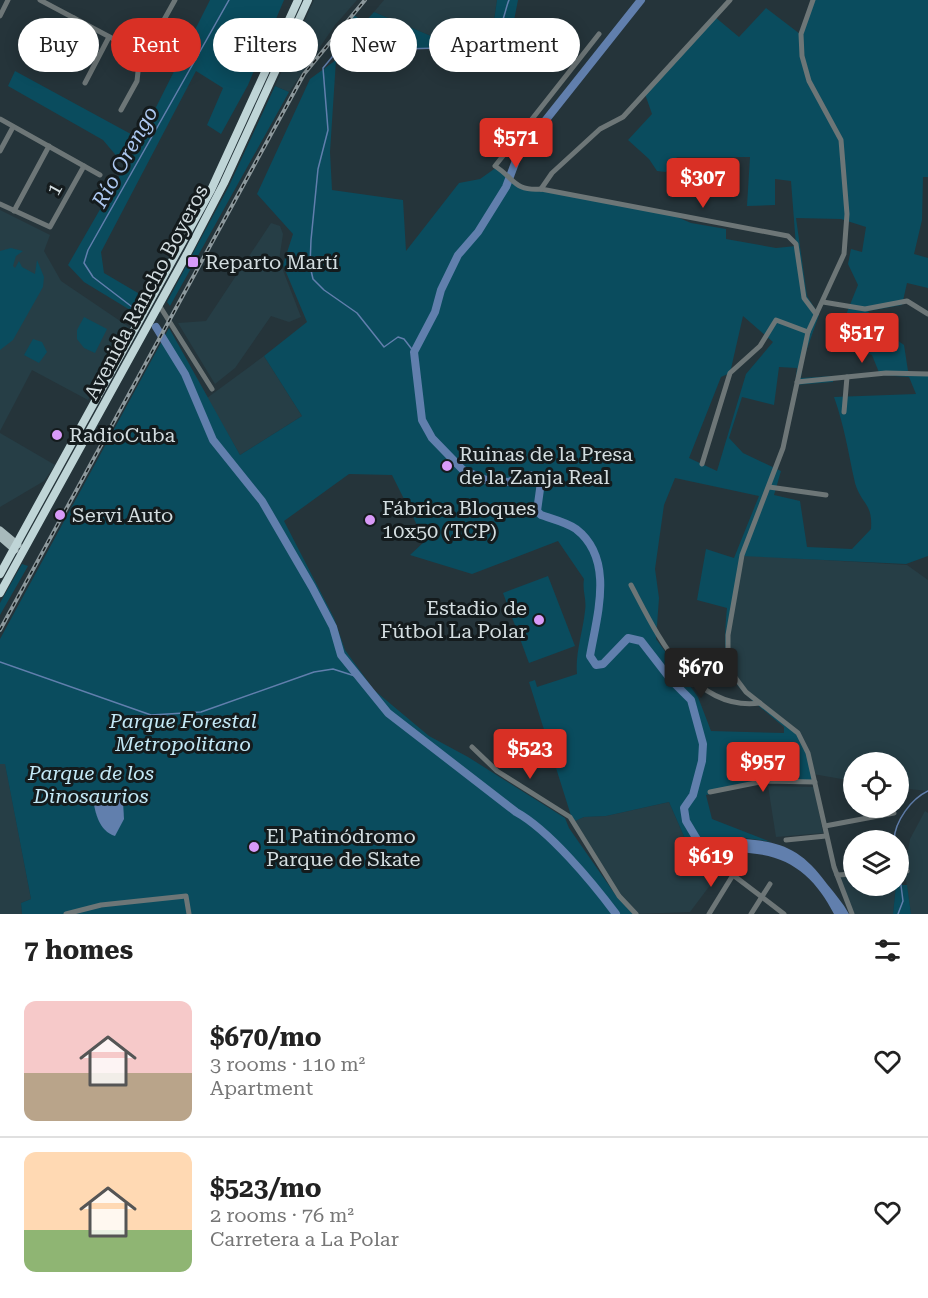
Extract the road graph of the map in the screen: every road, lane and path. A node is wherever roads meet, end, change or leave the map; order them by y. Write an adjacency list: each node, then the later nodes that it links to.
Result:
1 (8, 0): 8 (street)
2 (40, 0): 9 (street)
3 (175, 0): 10 (street)
4 (298, 0): 28 (highway, Avenida Rancho Boyeros)
5 (308, 0): 27 (highway, Avenida Rancho Boyeros)
6 (730, 0): 23 (street)
7 (813, 0): 26 (street)
8 (0, 16)
9 (74, 18)
10 (166, 18)
11 (99, 32): 13 (street)
12 (599, 34): 23 (street)
13 (110, 37): 15 (street)
14 (138, 72): 16 (street)
15 (85, 83)
16 (121, 110)
17 (0, 119): 18 (street)
18 (13, 127): 19 (street); 20 (street)
19 (49, 147): 21 (street); 25 (street)
20 (0, 151)
21 (84, 166): 22 (street); 25 (street, 1)
22 (100, 174)
23 (541, 189): 29 (street)
24 (0, 204): 25 (street)
25 (14, 211)
26 (823, 302): 29 (street); 30 (street)
27 (159, 305): 28 (highway, Avenida Rancho Boyeros); 36 (street)
28 (150, 313): 31 (highway, Avenida Rancho Boyeros)
29 (816, 314): 32 (street)
30 (928, 314)
31 (142, 328): 42 (highway, Avenida Rancho Boyeros); 44 (highway, Avenida Rancho Boyeros)
32 (808, 332): 35 (street); 38 (street)
33 (928, 374): 34 (street)
34 (847, 377): 35 (street); 37 (street)
35 (797, 382): 39 (street)
36 (213, 389)
37 (844, 412)
38 (702, 464)
39 (769, 487): 40 (street); 49 (street)
40 (826, 495)
41 (0, 530): 44 (main road)
42 (35, 532): 44 (highway); 45 (highway, Avenida Rancho Boyeros)
43 (0, 537): 44 (main road)
44 (15, 549): 45 (highway); 46 (highway, Avenida Rancho Boyeros)
45 (15, 568): 48 (highway, Avenida Rancho Boyeros)
46 (0, 574)
47 (631, 585): 49 (street)
48 (0, 593)
49 (759, 703): 51 (street)
50 (472, 747): 63 (street)
51 (815, 782): 52 (street); 54 (street)
52 (710, 792)
53 (867, 818): 54 (street)
54 (825, 826): 55 (street)
55 (826, 836): 56 (street); 57 (street)
56 (786, 840)
57 (837, 875): 58 (street); 67 (street)
58 (843, 875)
59 (770, 884): 60 (street)
60 (762, 897): 64 (street); 65 (street); 66 (street)
61 (66, 914): 62 (street)
62 (189, 914)
63 (636, 914)
64 (709, 914)
65 (751, 914)
66 (784, 914)
67 (852, 914)

